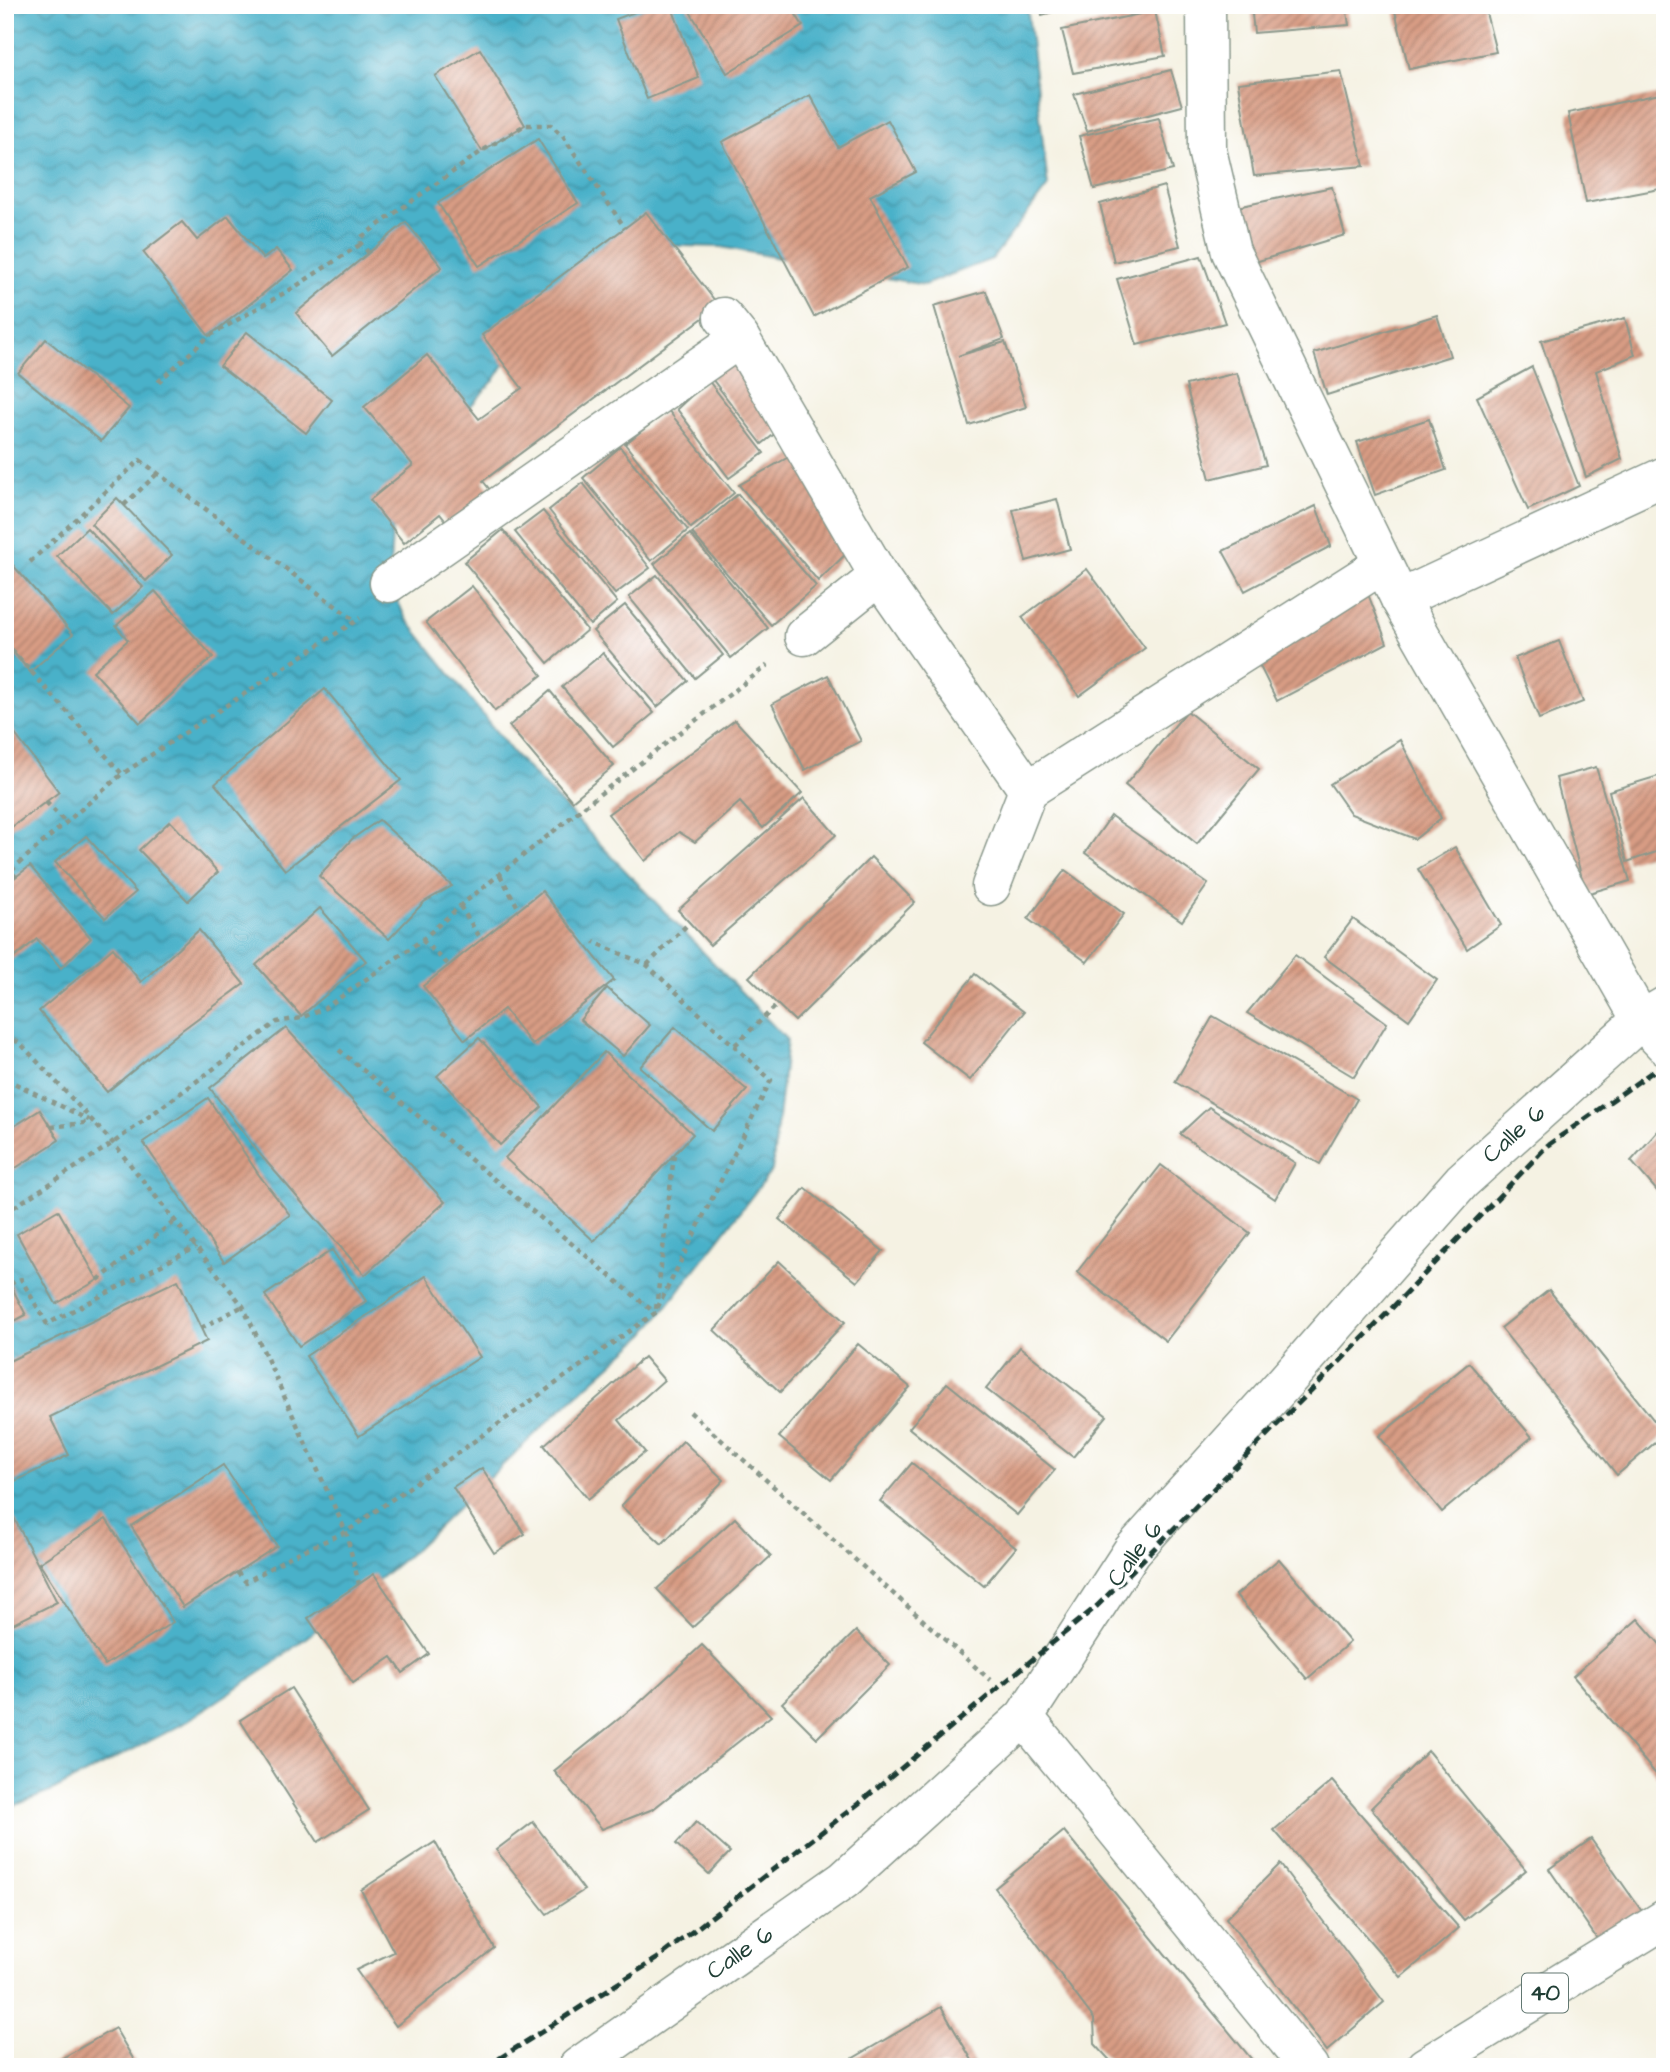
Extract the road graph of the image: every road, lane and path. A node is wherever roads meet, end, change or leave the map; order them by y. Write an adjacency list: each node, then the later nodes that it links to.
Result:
1 (612, 5): 3 (path)
2 (1206, 5): 12 (main road)
3 (601, 12)
4 (625, 228): 5 (path)
5 (361, 244): 6 (path); 7 (path)
6 (369, 253)
7 (159, 382)
8 (158, 473): 10 (path); 11 (path); 18 (path)
9 (1665, 476): 15 (main road)
10 (124, 505)
11 (30, 562)
12 (1383, 564): 15 (main road); 19 (main road)
13 (879, 576): 14 (main road); 16 (main road); 19 (main road)
14 (389, 583)
15 (1400, 599): 34 (main road)
16 (804, 636): 22 (path)
17 (5, 642): 18 (path)
18 (122, 774): 21 (path)
19 (1028, 790): 24 (main road)
20 (46, 802): 21 (path)
21 (66, 823): 23 (path)
22 (500, 875): 25 (path); 26 (path)
23 (16, 877)
24 (991, 886)
25 (460, 906): 28 (path); 29 (path)
26 (520, 909)
27 (690, 922): 32 (path)
28 (481, 939)
29 (422, 940): 31 (path); 41 (path)
30 (594, 942): 32 (path)
31 (449, 965)
32 (647, 965): 36 (path)
33 (777, 1005): 36 (path)
34 (1657, 1024): 55 (main road, Calle 6)
35 (5, 1035): 39 (path)
36 (734, 1045): 49 (path)
37 (339, 1050): 49 (path)
38 (6, 1079): 39 (path)
39 (93, 1122): 40 (path); 41 (path)
40 (51, 1127)
41 (113, 1143): 43 (path); 44 (path)
42 (674, 1155): 49 (path)
43 (14, 1207)
44 (175, 1221): 45 (path); 46 (path)
45 (196, 1247): 47 (path); 48 (path)
46 (98, 1280)
47 (10, 1284)
48 (243, 1306): 50 (path); 52 (path)
49 (655, 1313): 52 (path)
50 (201, 1328)
51 (690, 1412): 55 (path)
52 (346, 1532): 53 (path); 54 (path)
53 (237, 1572)
54 (359, 1584)
55 (1024, 1717): 57 (main road, Calle 6); 58 (main road)
56 (1665, 1919): 59 (main road, 40)
57 (578, 2067)
58 (1309, 2067)
59 (1425, 2067)

